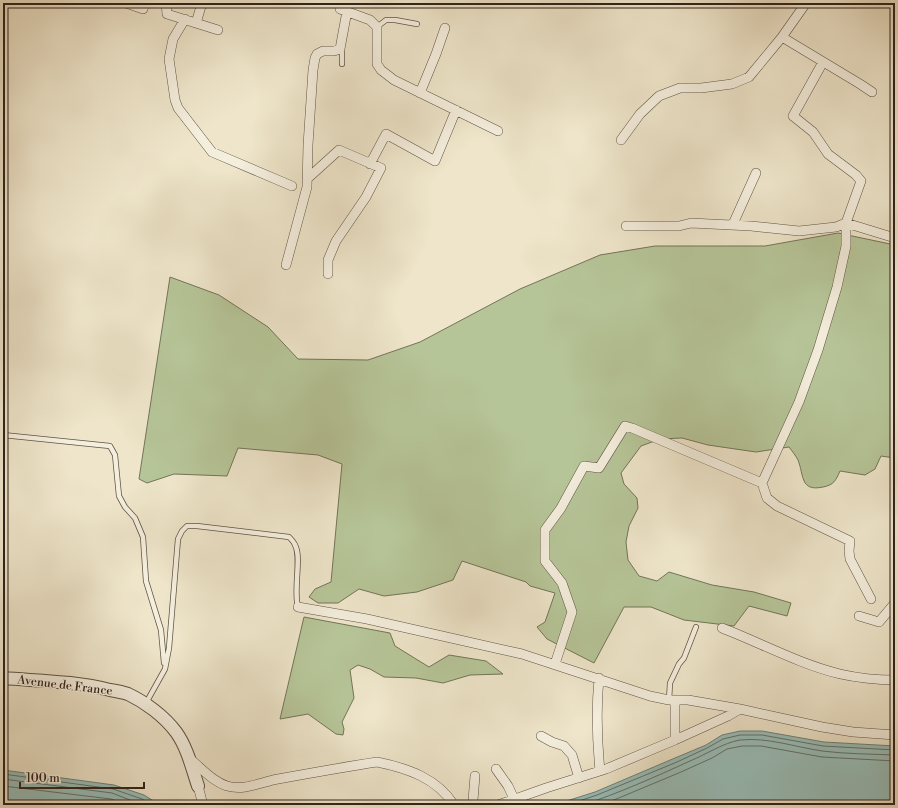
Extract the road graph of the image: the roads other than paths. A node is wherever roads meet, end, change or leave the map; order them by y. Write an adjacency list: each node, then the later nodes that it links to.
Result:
1 (126, 3): 2 (street)
2 (145, 3)
3 (166, 3): 8 (street)
4 (202, 3): 9 (street)
5 (339, 3): 7 (street)
6 (806, 3): 14 (street)
7 (347, 11): 11 (street); 15 (street)
8 (185, 19): 9 (street); 26 (street)
9 (196, 23): 13 (street)
10 (417, 24): 11 (lane)
11 (377, 27): 19 (street)
12 (444, 28): 19 (street)
13 (218, 30)
14 (782, 37): 16 (street); 22 (street)
15 (340, 49): 17 (lane); 25 (street)
16 (823, 62): 18 (street); 27 (street)
17 (342, 64)
18 (872, 92)
19 (420, 93): 20 (street)
20 (456, 110): 21 (street); 23 (street)
21 (498, 131)
22 (621, 140)
23 (370, 164): 25 (street); 32 (street)
24 (756, 173): 28 (street)
25 (307, 179): 31 (street)
26 (292, 186)
27 (846, 223): 28 (street); 30 (street); 34 (street)
28 (733, 224): 29 (street)
29 (626, 226)
30 (895, 238)
31 (286, 264)
32 (328, 274)
33 (3, 435): 42 (lane)
34 (762, 483): 35 (street); 41 (street)
35 (871, 599)
36 (895, 603): 38 (street)
37 (298, 607): 41 (street); 42 (lane)
38 (859, 616)
39 (696, 627): 46 (lane)
40 (722, 628): 45 (street)
41 (555, 664): 44 (street)
42 (165, 669): 47 (lane)
43 (3, 678): 47 (street, Avenue de France)
44 (600, 678): 46 (street); 54 (street)
45 (895, 680)
46 (672, 700): 48 (street); 51 (street)
47 (145, 704): 52 (street, Avenue de France)
48 (740, 709): 49 (street); 51 (street)
49 (895, 735)
50 (541, 736): 56 (street)
51 (674, 740): 54 (street)
52 (188, 756): 57 (street, Avenue de France); 60 (street)
53 (496, 769): 58 (street)
54 (600, 771): 56 (street)
55 (475, 776): 61 (street)
56 (579, 778): 58 (street)
57 (198, 786): 59 (street)
58 (514, 799): 62 (street)
59 (202, 805)
60 (454, 805)
61 (474, 805)
62 (498, 805)

